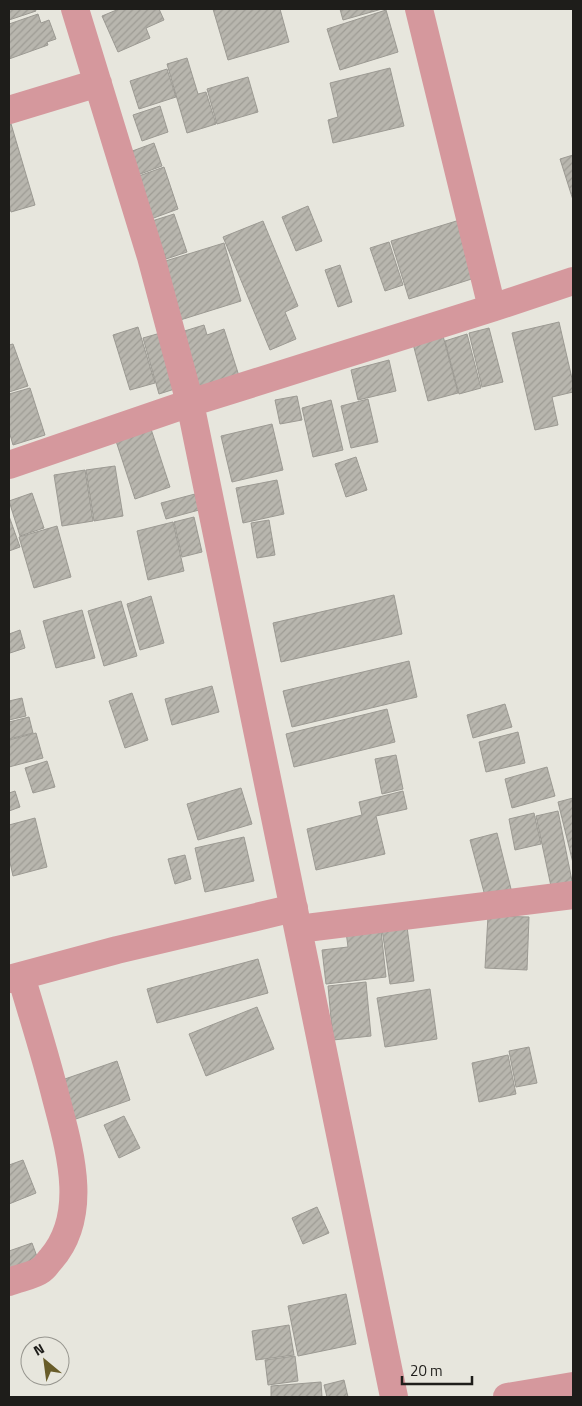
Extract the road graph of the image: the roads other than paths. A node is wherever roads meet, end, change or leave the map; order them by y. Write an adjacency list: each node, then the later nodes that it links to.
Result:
1 (75, 9): 3 (street)
2 (419, 9): 6 (street)
3 (98, 84): 4 (street); 7 (street)
4 (9, 110)
5 (573, 281): 6 (street)
6 (492, 308): 7 (street)
7 (190, 404): 8 (street); 10 (street)
8 (9, 465)
9 (573, 894): 10 (street)
10 (296, 918): 11 (street); 14 (street)
11 (15, 978): 12 (street)
12 (9, 1282)
13 (573, 1386): 15 (street)
14 (394, 1397)
15 (507, 1397)

